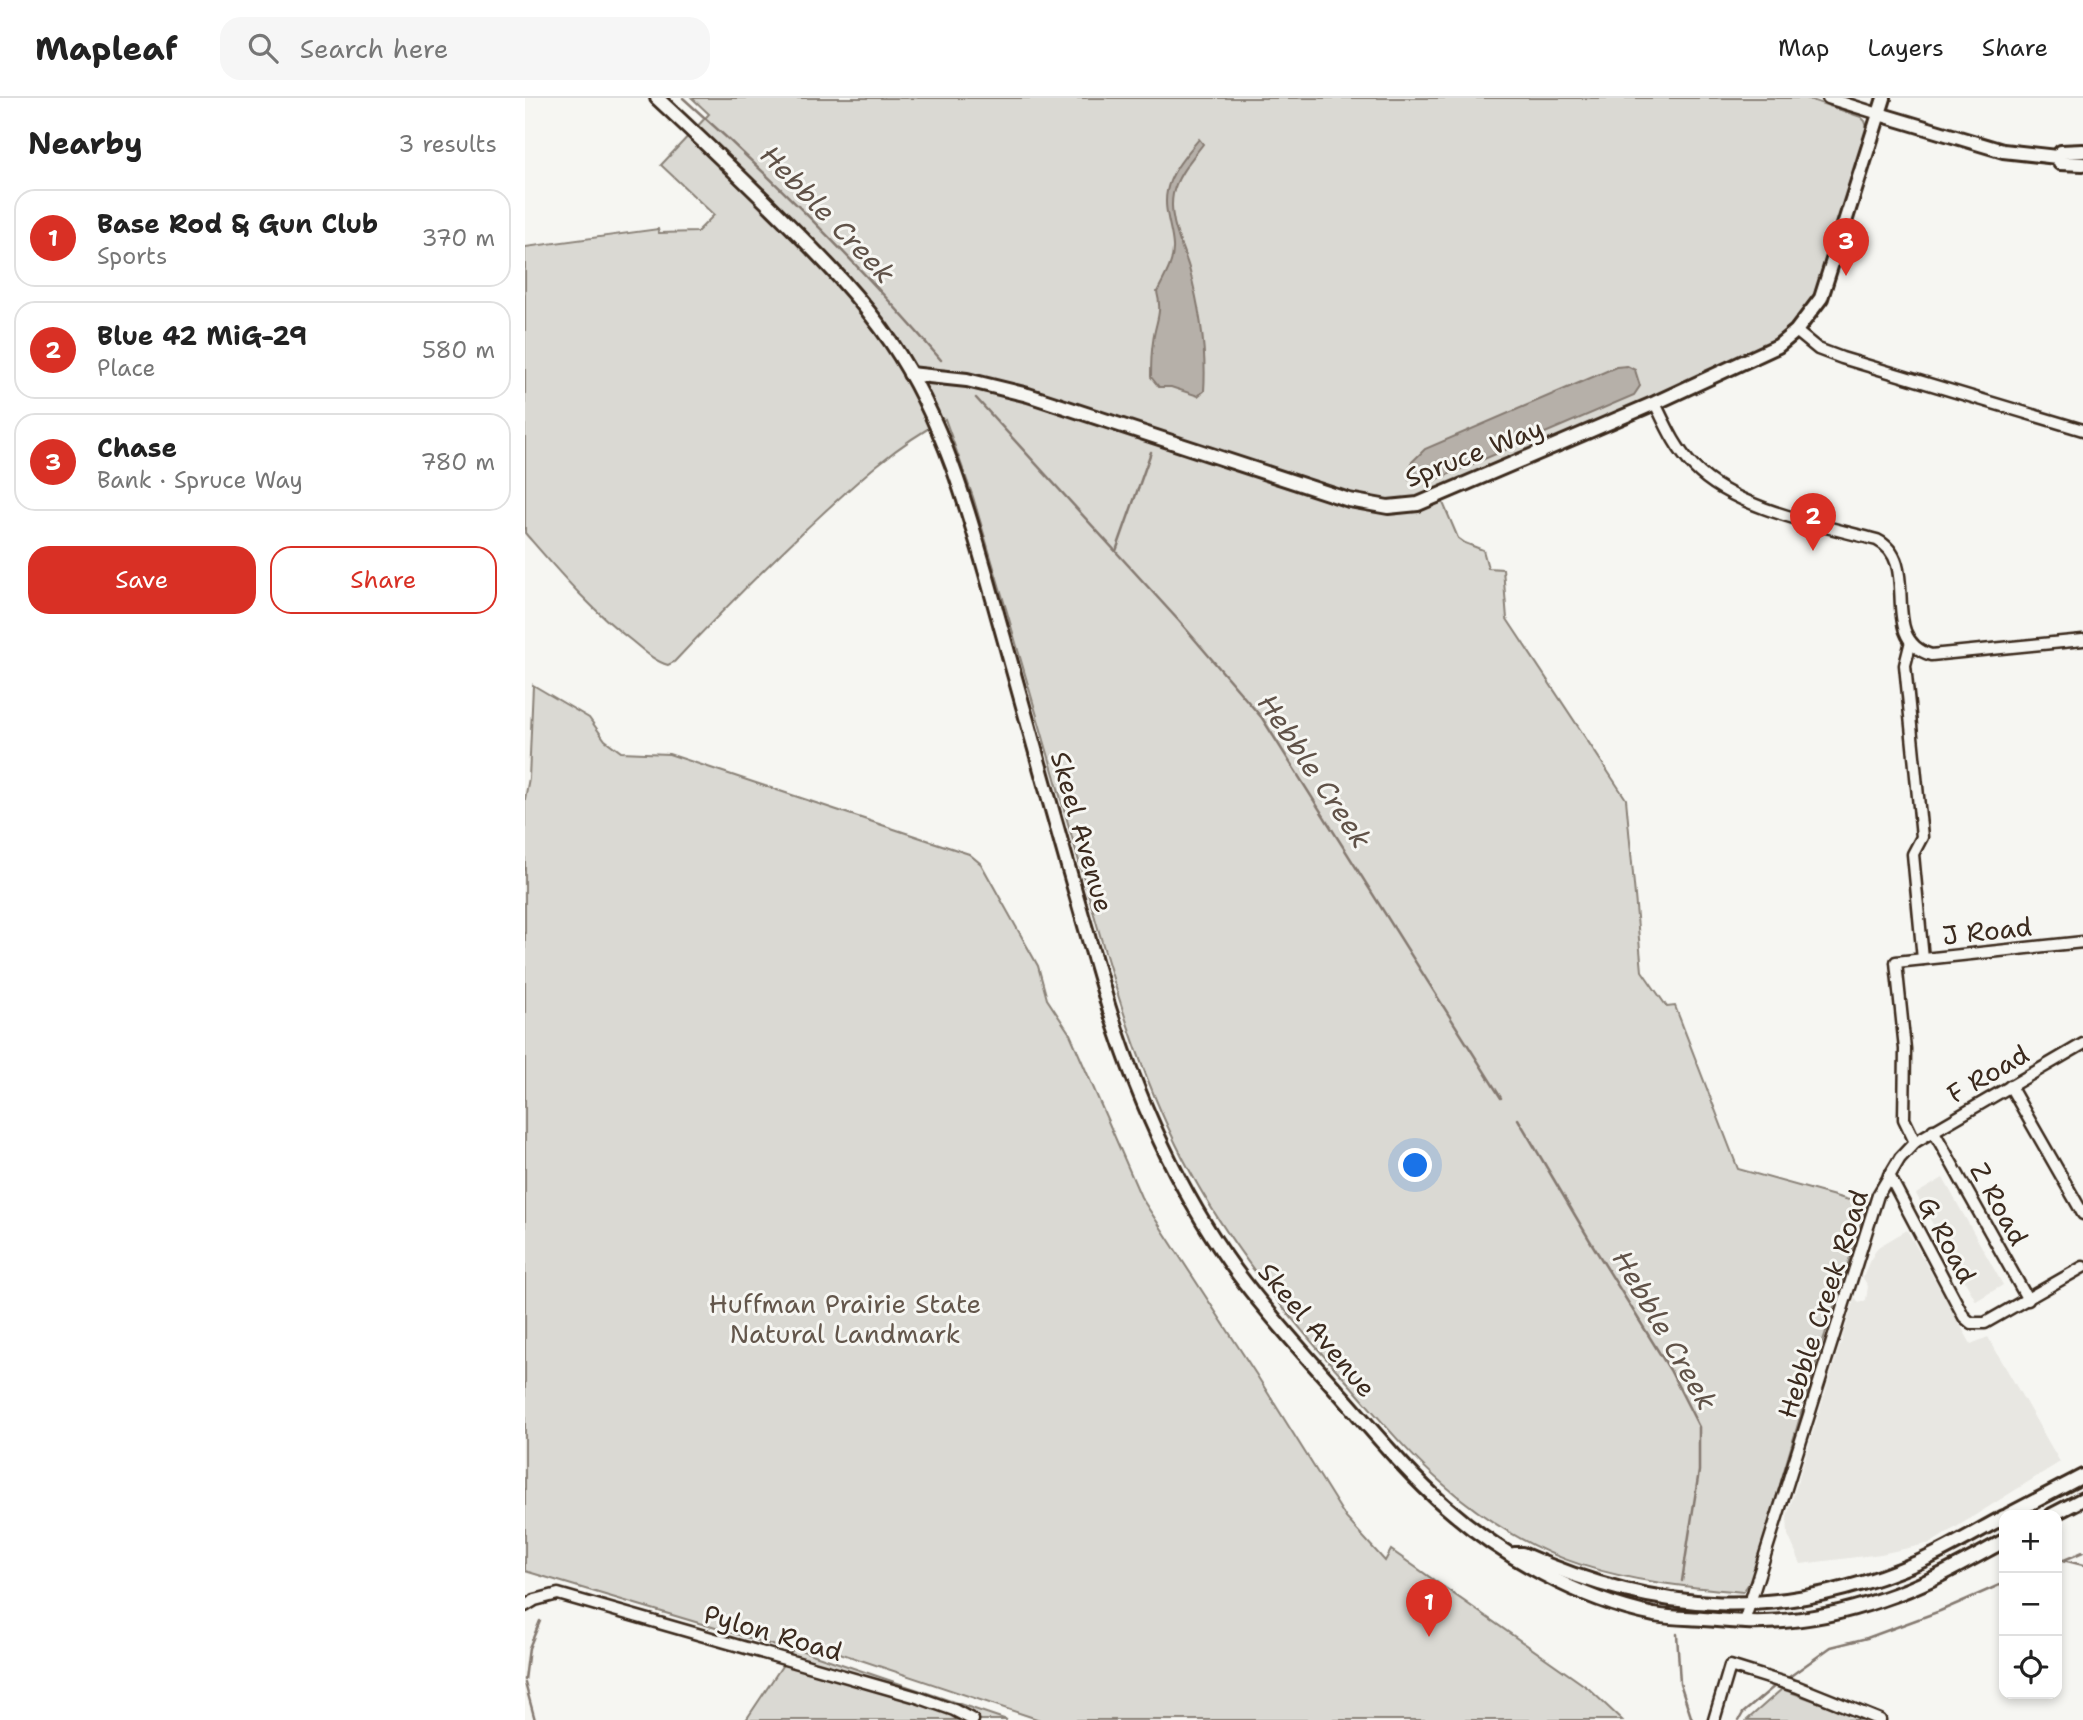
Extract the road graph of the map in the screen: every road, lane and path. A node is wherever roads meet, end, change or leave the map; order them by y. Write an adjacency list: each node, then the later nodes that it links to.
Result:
1 (657, 98): 9 (street, Skeel Avenue)
2 (1828, 98): 4 (street)
3 (1884, 98): 4 (street, Spruce Way)
4 (1879, 114): 6 (street); 8 (street, Spruce Way)
5 (2083, 151): 6 (street)
6 (2057, 157): 7 (street)
7 (2083, 164)
8 (1796, 331): 10 (street, Spruce Way); 11 (street)
9 (911, 374): 10 (street, Spruce Way); 30 (street, Skeel Avenue)
10 (1655, 403): 13 (street)
11 (2083, 429)
12 (2083, 640): 13 (street)
13 (1910, 645): 15 (street)
14 (2083, 942): 15 (street, J Road)
15 (1923, 959): 19 (street, J Road)
16 (2081, 1049): 17 (street, F Road)
17 (2010, 1086): 18 (street, F Road); 21 (street)
18 (1933, 1130): 19 (street, F Road); 23 (street, Z Road)
19 (1915, 1142): 20 (street, Hebble Creek Road)
20 (1889, 1175): 23 (street, G Road); 31 (street, Hebble Creek Road)
21 (2083, 1214)
22 (2083, 1268): 23 (street)
23 (2028, 1300)
24 (2083, 1476): 26 (street, Skeel Avenue)
25 (2083, 1499): 27 (street)
26 (2018, 1510)
27 (2062, 1510)
28 (1999, 1520): 31 (street, Skeel Avenue)
29 (1999, 1544): 33 (street, Skeel Avenue)
30 (1510, 1553): 31 (street, Skeel Avenue); 33 (street, Skeel Avenue)
31 (1749, 1603): 33 (street, Hebble Creek Road)
32 (525, 1606): 34 (street, Pylon Road)
33 (1744, 1622)
34 (973, 1720)
35 (1714, 1720): 36 (street)
36 (1880, 1720)

